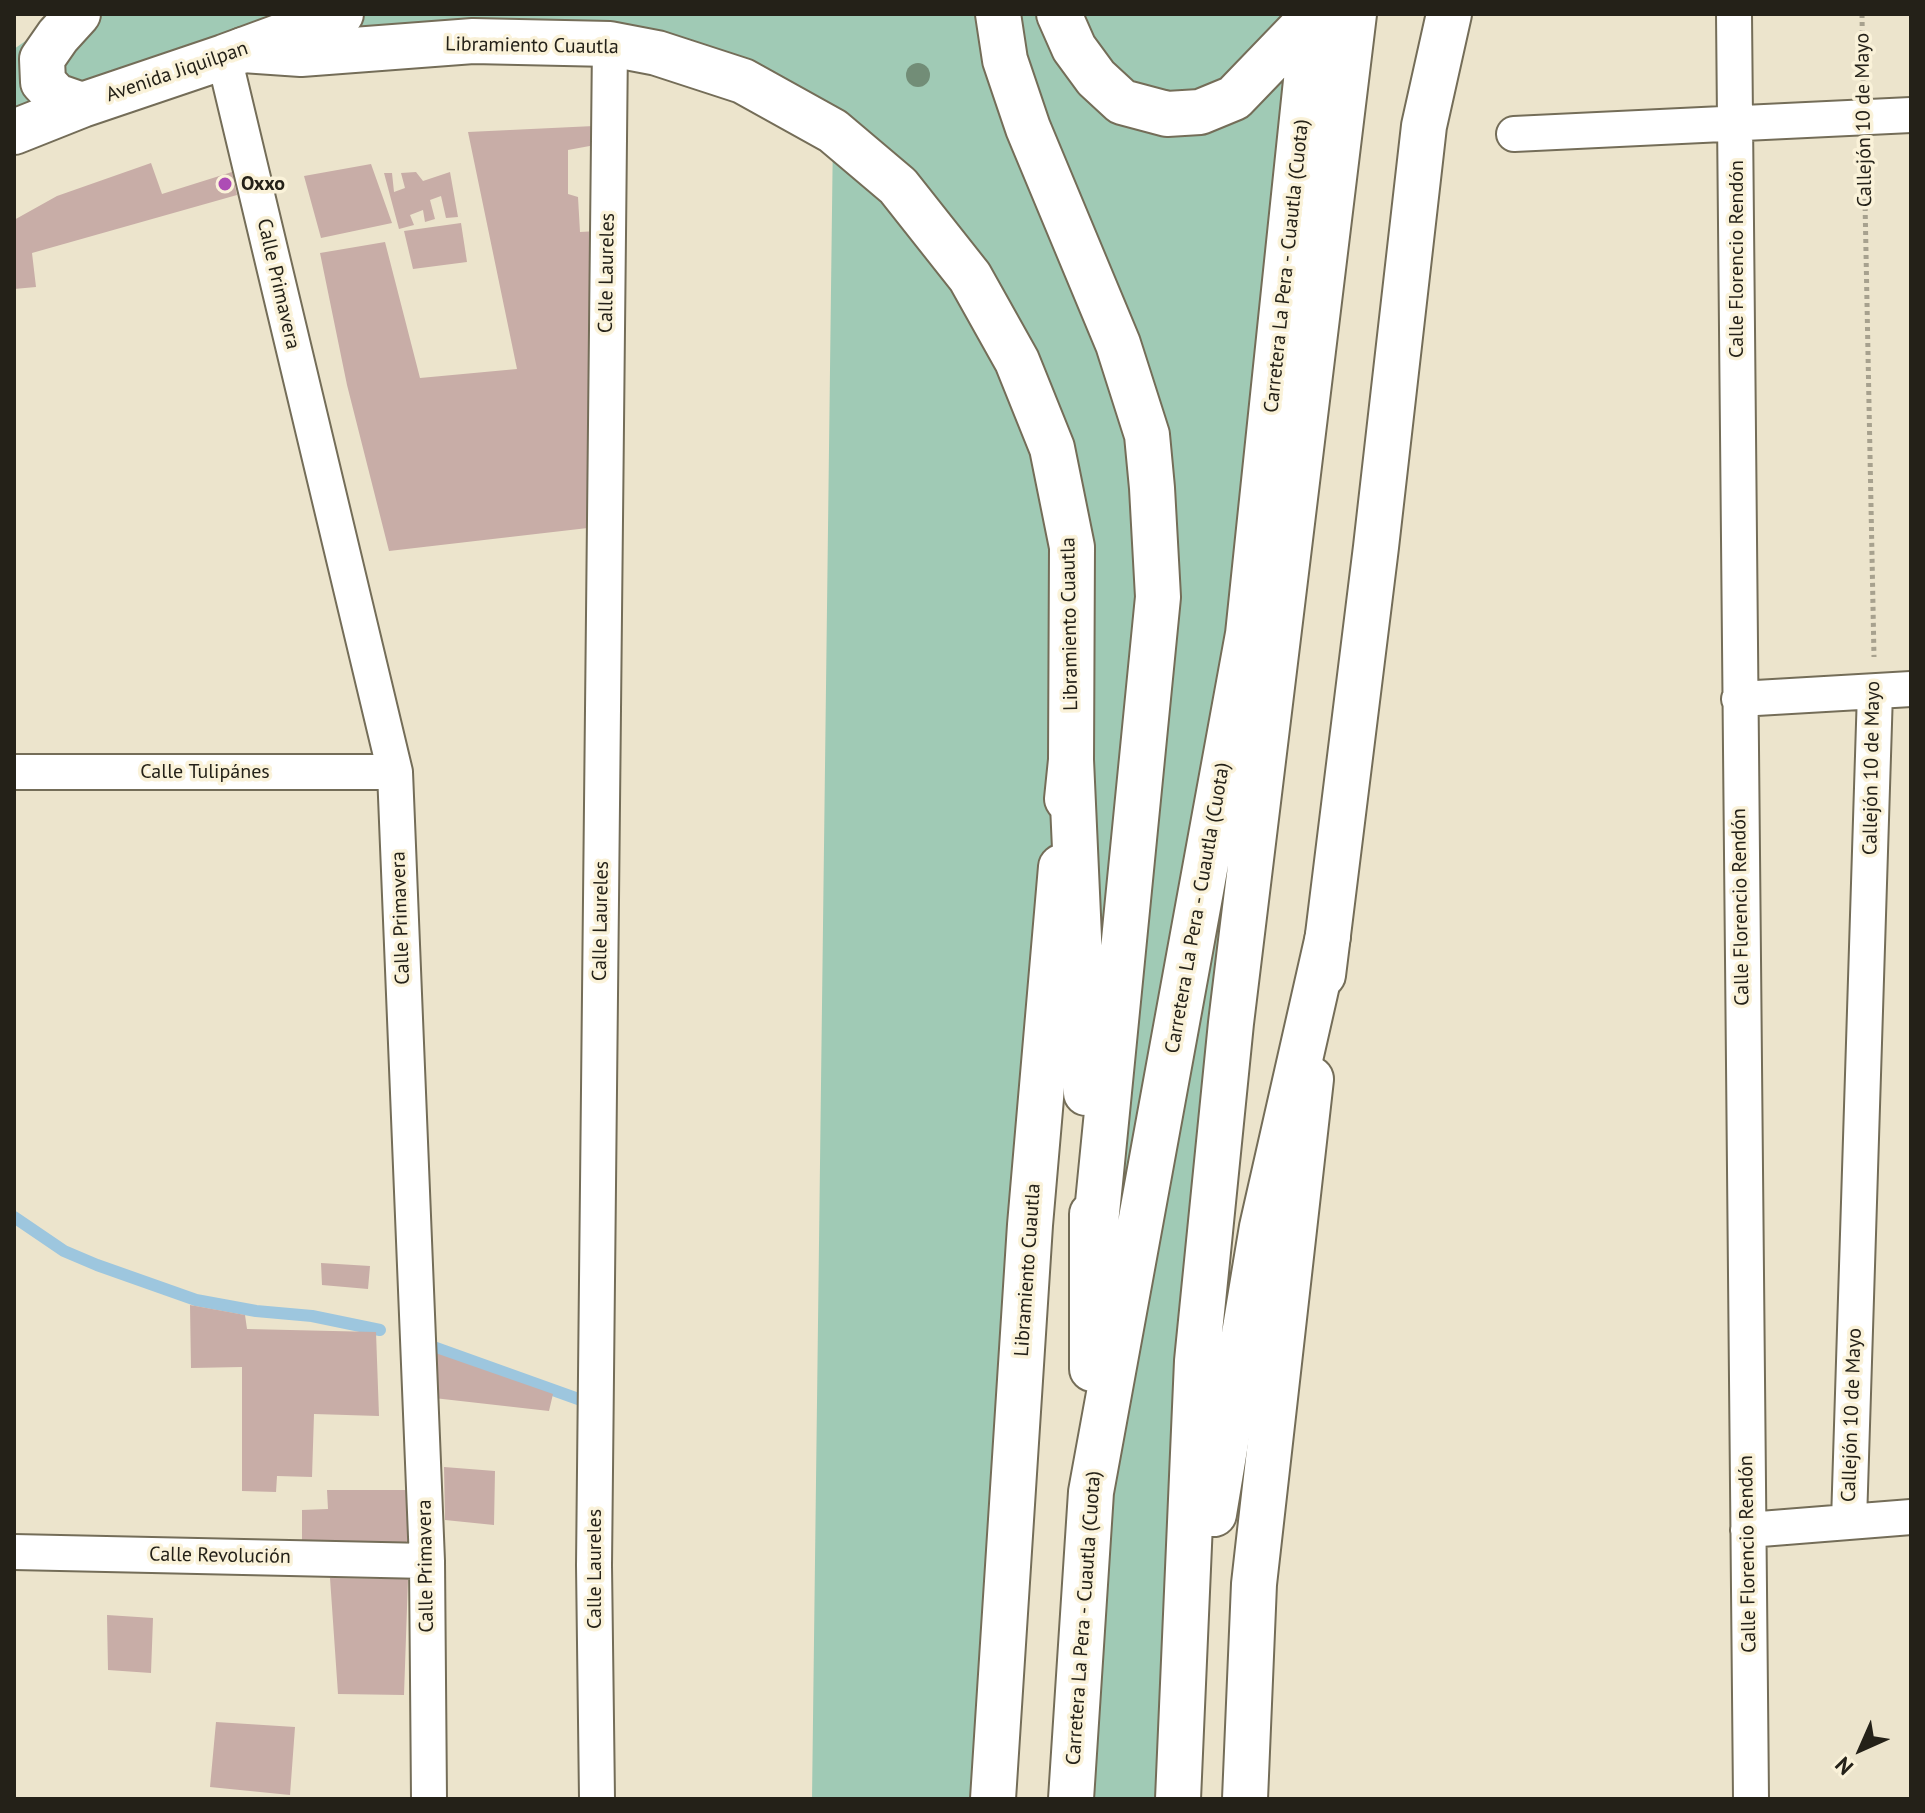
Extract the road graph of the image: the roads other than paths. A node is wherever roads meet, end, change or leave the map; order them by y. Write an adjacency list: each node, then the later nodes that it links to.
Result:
1 (64, 14): 11 (main road)
2 (78, 14): 12 (main road)
3 (341, 14): 9 (main road, Avenida Jiquilpan)
4 (998, 14): 24 (main road)
5 (1059, 14): 8 (main road)
6 (1449, 14): 23 (main road)
7 (1734, 14): 14 (street, Calle Florencio Rendón)
8 (1326, 15): 25 (main road, Carretera La Pera - Cuautla (Cuota)); 31 (main road, Carretera La Pera - Cuautla (Cuota))
9 (257, 40): 10 (main road, Libramiento Cuautla); 12 (main road, Avenida Jiquilpan); 22 (street, Calle Primavera)
10 (610, 44): 20 (main road, Libramiento Cuautla); 33 (street, Calle Laureles)
11 (14, 49)
12 (82, 105): 15 (main road, Avenida Jiquilpan)
13 (1911, 115): 14 (street)
14 (1736, 121): 16 (street); 19 (street, Calle Florencio Rendón)
15 (14, 132)
16 (1514, 134)
17 (1911, 689): 18 (street)
18 (1875, 692): 19 (street); 27 (street, Callejón 10 de Mayo)
19 (1739, 699): 28 (street, Calle Florencio Rendón)
20 (1071, 760): 24 (main road); 34 (main road, Libramiento Cuautla)
21 (14, 772): 22 (street, Calle Tulipánes)
22 (395, 772): 30 (street, Calle Primavera)
23 (1328, 936): 31 (main road); 37 (main road)
24 (1094, 1243): 25 (main road)
25 (1091, 1492): 35 (main road, Carretera La Pera - Cuautla (Cuota))
26 (1911, 1517): 27 (street)
27 (1849, 1521): 28 (street)
28 (1748, 1530): 38 (street, Calle Florencio Rendón)
29 (14, 1552): 30 (street, Calle Revolución)
30 (427, 1561): 32 (street, Calle Primavera)
31 (1184, 1702): 36 (main road, Carretera La Pera - Cuautla (Cuota))
32 (429, 1799)
33 (597, 1799)
34 (993, 1799)
35 (1071, 1799)
36 (1178, 1799)
37 (1245, 1799)
38 (1751, 1799)

